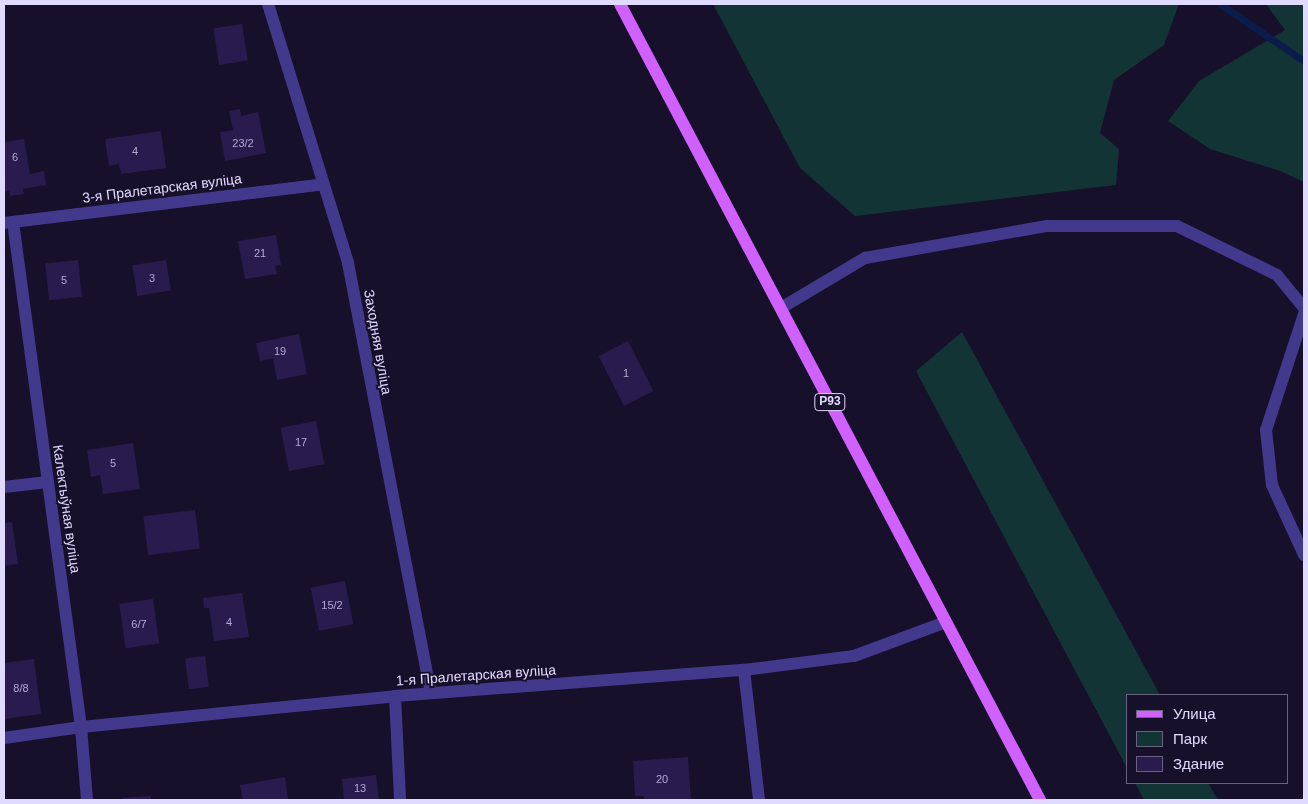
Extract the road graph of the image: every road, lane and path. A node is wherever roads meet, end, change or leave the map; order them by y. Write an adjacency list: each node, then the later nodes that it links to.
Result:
1 (268, 4): 3 (street, Заходняя вуліца)
2 (620, 4): 5 (main road, Р93)
3 (324, 184): 4 (street, 3-я Пралетарская вуліца); 13 (street, Заходняя вуліца)
4 (9, 222): 8 (street, Калектыўная вуліца)
5 (781, 308): 6 (street); 11 (main road, Р93)
6 (1304, 308)
7 (1304, 314): 10 (street)
8 (48, 482): 9 (street); 15 (street, Калектыўная вуліца)
9 (4, 487)
10 (1304, 554)
11 (946, 622): 12 (street, 1-я Пралетарская вуліца); 20 (main road, Р93)
12 (744, 670): 13 (street, 1-я Пралетарская вуліца); 19 (street)
13 (431, 693): 14 (street, 1-я Пралетарская вуліца)
14 (396, 696): 15 (street, 1-я Пралетарская вуліца); 18 (street)
15 (81, 727): 16 (street, 1-я Пралетарская вуліца); 17 (street, Калектыўная вуліца)
16 (4, 738)
17 (87, 800)
18 (400, 800)
19 (759, 800)
20 (1040, 800)

